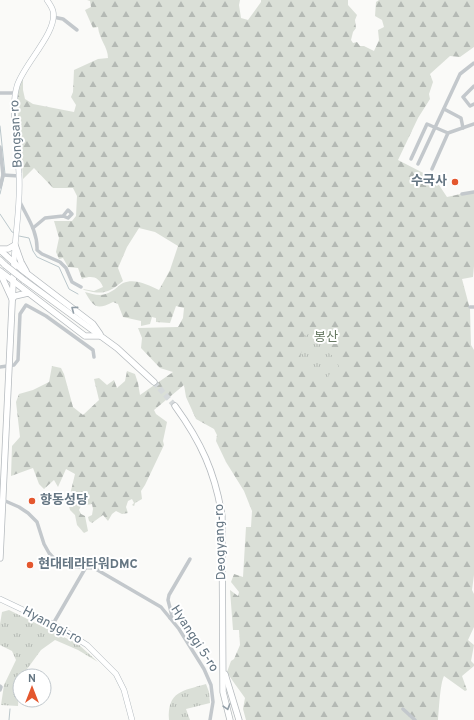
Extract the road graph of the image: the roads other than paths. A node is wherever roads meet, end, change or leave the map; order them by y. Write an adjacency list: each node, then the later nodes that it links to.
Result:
1 (47, 0): 2 (main road)
2 (53, 17): 3 (street); 7 (main road, Bongsan-ro)
3 (77, 30)
4 (474, 63): 9 (street)
5 (474, 86): 8 (street)
6 (0, 93): 7 (street, Bongsan-ro)
7 (15, 93): 19 (main road, Bongsan-ro)
8 (474, 104)
9 (444, 109): 11 (street); 12 (street)
10 (474, 124): 12 (street)
11 (436, 127): 13 (street); 15 (street); 16 (street)
12 (463, 128): 13 (street)
13 (448, 133): 17 (street)
14 (0, 147): 18 (street, Bongsan-ro)
15 (411, 159)
16 (418, 164)
17 (432, 169)
18 (4, 175): 19 (street, Bongsan-ro); 20 (street, Bongsan-ro)
19 (16, 176): 23 (main road, Bongsan-ro)
20 (0, 187)
21 (474, 192): 22 (street)
22 (462, 194)
23 (18, 199): 25 (street, Bongsan-ro); 26 (main road, Bongsan-ro)
24 (63, 216): 25 (street)
25 (33, 228): 33 (street, Bongsan-ro)
26 (15, 242): 27 (main road); 29 (main road); 31 (main road)
27 (0, 249): 29 (main road)
28 (0, 260): 36 (main road, bridge)
29 (14, 263): 31 (main road); 32 (main road)
30 (0, 272): 32 (main road); 35 (main road)
31 (30, 275): 36 (main road, one-way to 31)
32 (12, 281): 34 (main road); 35 (main road)
33 (81, 287)
34 (28, 293): 35 (main road); 36 (main road)
35 (12, 300): 38 (main road)
36 (100, 336): 40 (main road)
37 (94, 357): 38 (street)
38 (8, 366): 39 (street); 42 (main road)
39 (0, 367)
40 (154, 382)
41 (175, 406): 49 (main road, Deogyang-ro)
42 (2, 494): 43 (main road); 45 (street, Hyanggi 5-ro)
43 (0, 558)
44 (190, 559): 47 (street)
45 (86, 567): 47 (street, Hyanggi 5-ro); 48 (street)
46 (0, 599): 48 (main road, Hyanggi-ro)
47 (171, 617): 54 (street, Hyanggi 5-ro)
48 (53, 624): 53 (main road, Hyanggi-ro)
49 (223, 666): 55 (main road, Deogyang-ro, one-way to 55); 56 (main road, Deogyang-ro)
50 (0, 686): 51 (street)
51 (0, 690)
52 (403, 709): 57 (street)
53 (132, 720)
54 (210, 720)
55 (230, 720)
56 (239, 720)
57 (416, 720)

